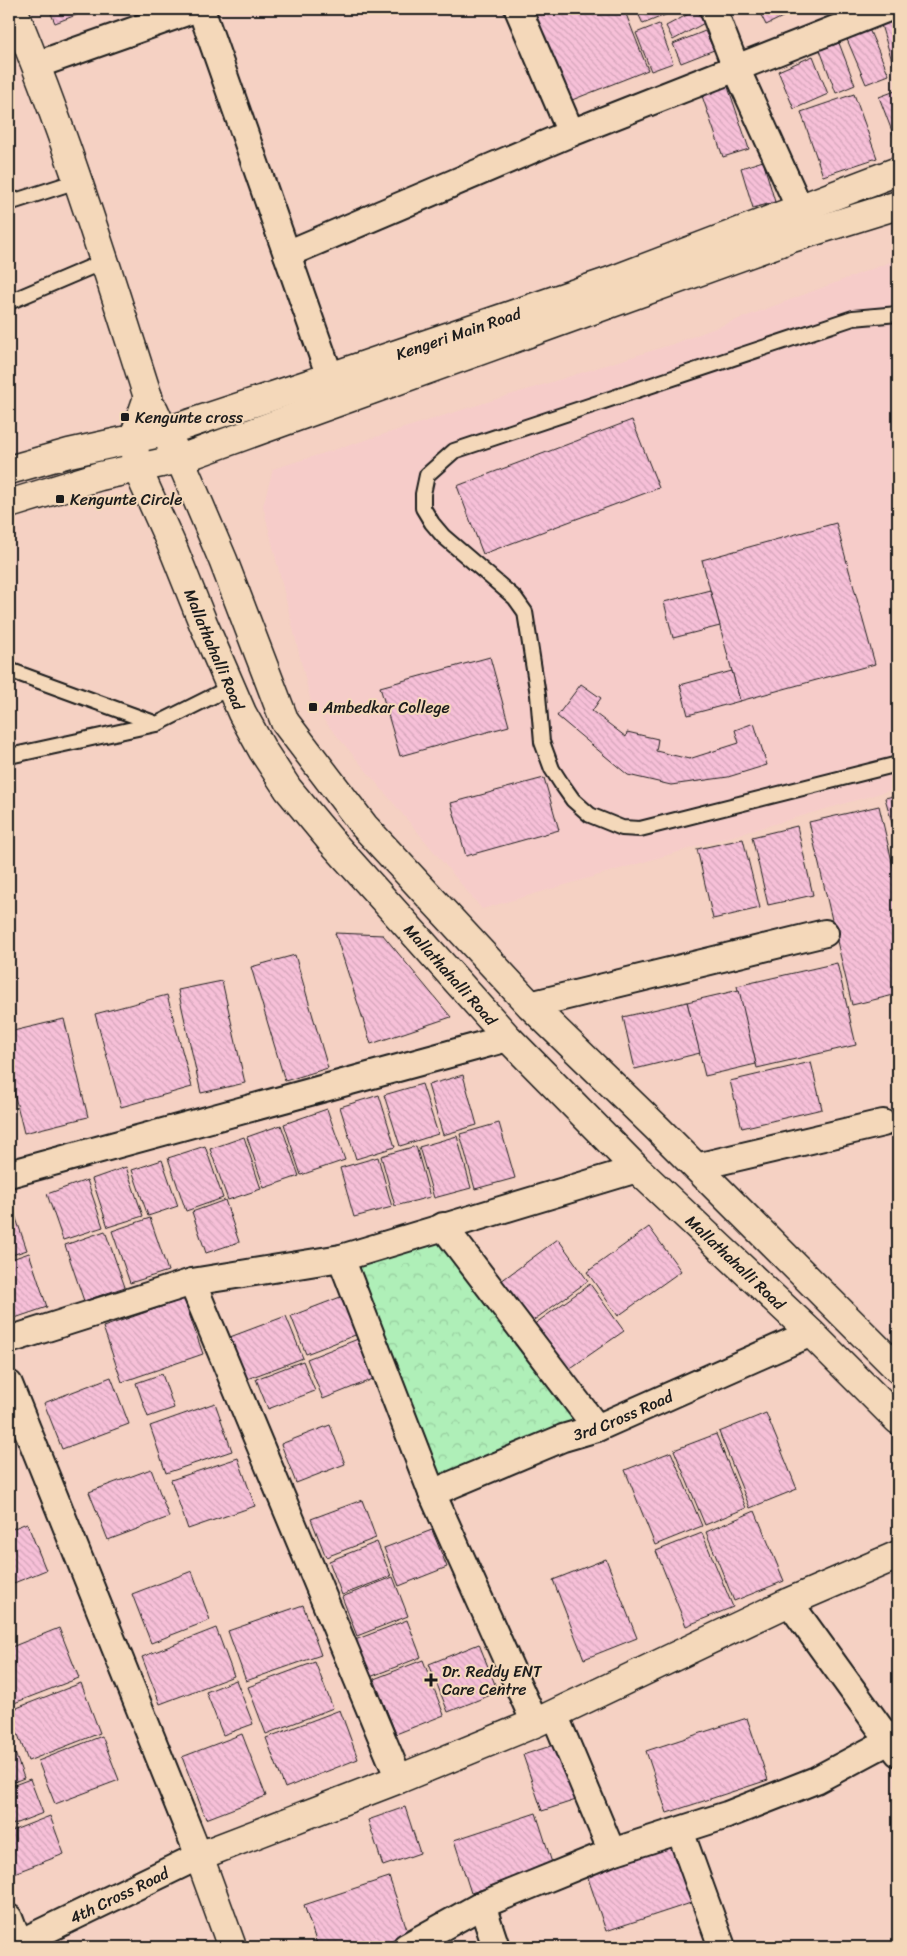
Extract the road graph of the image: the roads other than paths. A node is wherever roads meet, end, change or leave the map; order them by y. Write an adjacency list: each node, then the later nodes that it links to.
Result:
1 (13, 9): 7 (main road)
2 (195, 9): 7 (street)
3 (200, 9): 15 (street)
4 (518, 9): 9 (street)
5 (713, 9): 8 (street)
6 (886, 9): 8 (street)
7 (36, 65): 11 (main road)
8 (736, 68): 9 (street); 14 (street)
9 (571, 132): 15 (street)
10 (898, 171): 14 (main road, Kengeri Main Road)
11 (77, 181): 12 (lane); 16 (main road)
12 (9, 203)
13 (898, 205): 23 (main road, Kengeri Main Road)
14 (800, 210): 19 (main road, Kengeri Main Road)
15 (287, 254): 19 (street)
16 (105, 261): 17 (lane); 20 (main road)
17 (9, 302)
18 (898, 314): 31 (lane)
19 (330, 377): 21 (main road, Kengeri Main Road)
20 (148, 397): 21 (main road); 22 (main road)
21 (164, 432): 22 (main road, Kengeri Main Road); 23 (main road)
22 (133, 440): 24 (main road, Mallathahalli Road); 25 (main road, Kengeri Main Road)
23 (180, 459): 24 (main road, Kengeri Main Road); 33 (main road)
24 (136, 468): 26 (main road, Kengeri Main Road); 28 (main road, Mallathahalli Road)
25 (9, 470)
26 (9, 504)
27 (9, 670): 29 (lane)
28 (231, 687): 29 (lane); 34 (main road, Mallathahalli Road)
29 (157, 724): 30 (lane)
30 (9, 757)
31 (898, 764)
32 (825, 933): 33 (street)
33 (530, 1006): 36 (main road)
34 (508, 1038): 37 (main road, Mallathahalli Road); 38 (street)
35 (883, 1123): 36 (street)
36 (696, 1167): 44 (main road)
37 (637, 1169): 39 (street); 42 (main road, Mallathahalli Road)
38 (9, 1174)
39 (443, 1226): 40 (street); 47 (street)
40 (341, 1258): 41 (street); 48 (street)
41 (192, 1282): 43 (street); 53 (street)
42 (811, 1333): 46 (main road, Mallathahalli Road); 47 (street, 3rd Cross Road)
43 (9, 1340)
44 (896, 1364)
45 (9, 1384): 56 (street)
46 (898, 1420)
47 (597, 1428): 48 (street, 3rd Cross Road)
48 (432, 1493): 51 (street)
49 (898, 1555): 50 (main road)
50 (789, 1602): 51 (main road); 52 (street)
51 (544, 1718): 53 (main road); 55 (street)
52 (894, 1747): 54 (street)
53 (400, 1779): 56 (main road)
54 (680, 1832): 55 (street); 63 (street)
55 (612, 1852): 57 (street)
56 (199, 1856): 59 (street, 4th Cross Road); 60 (main road)
57 (482, 1905): 61 (street); 62 (street)
58 (9, 1918): 59 (street)
59 (15, 1945)
60 (232, 1947)
61 (406, 1947)
62 (496, 1947)
63 (722, 1947)

